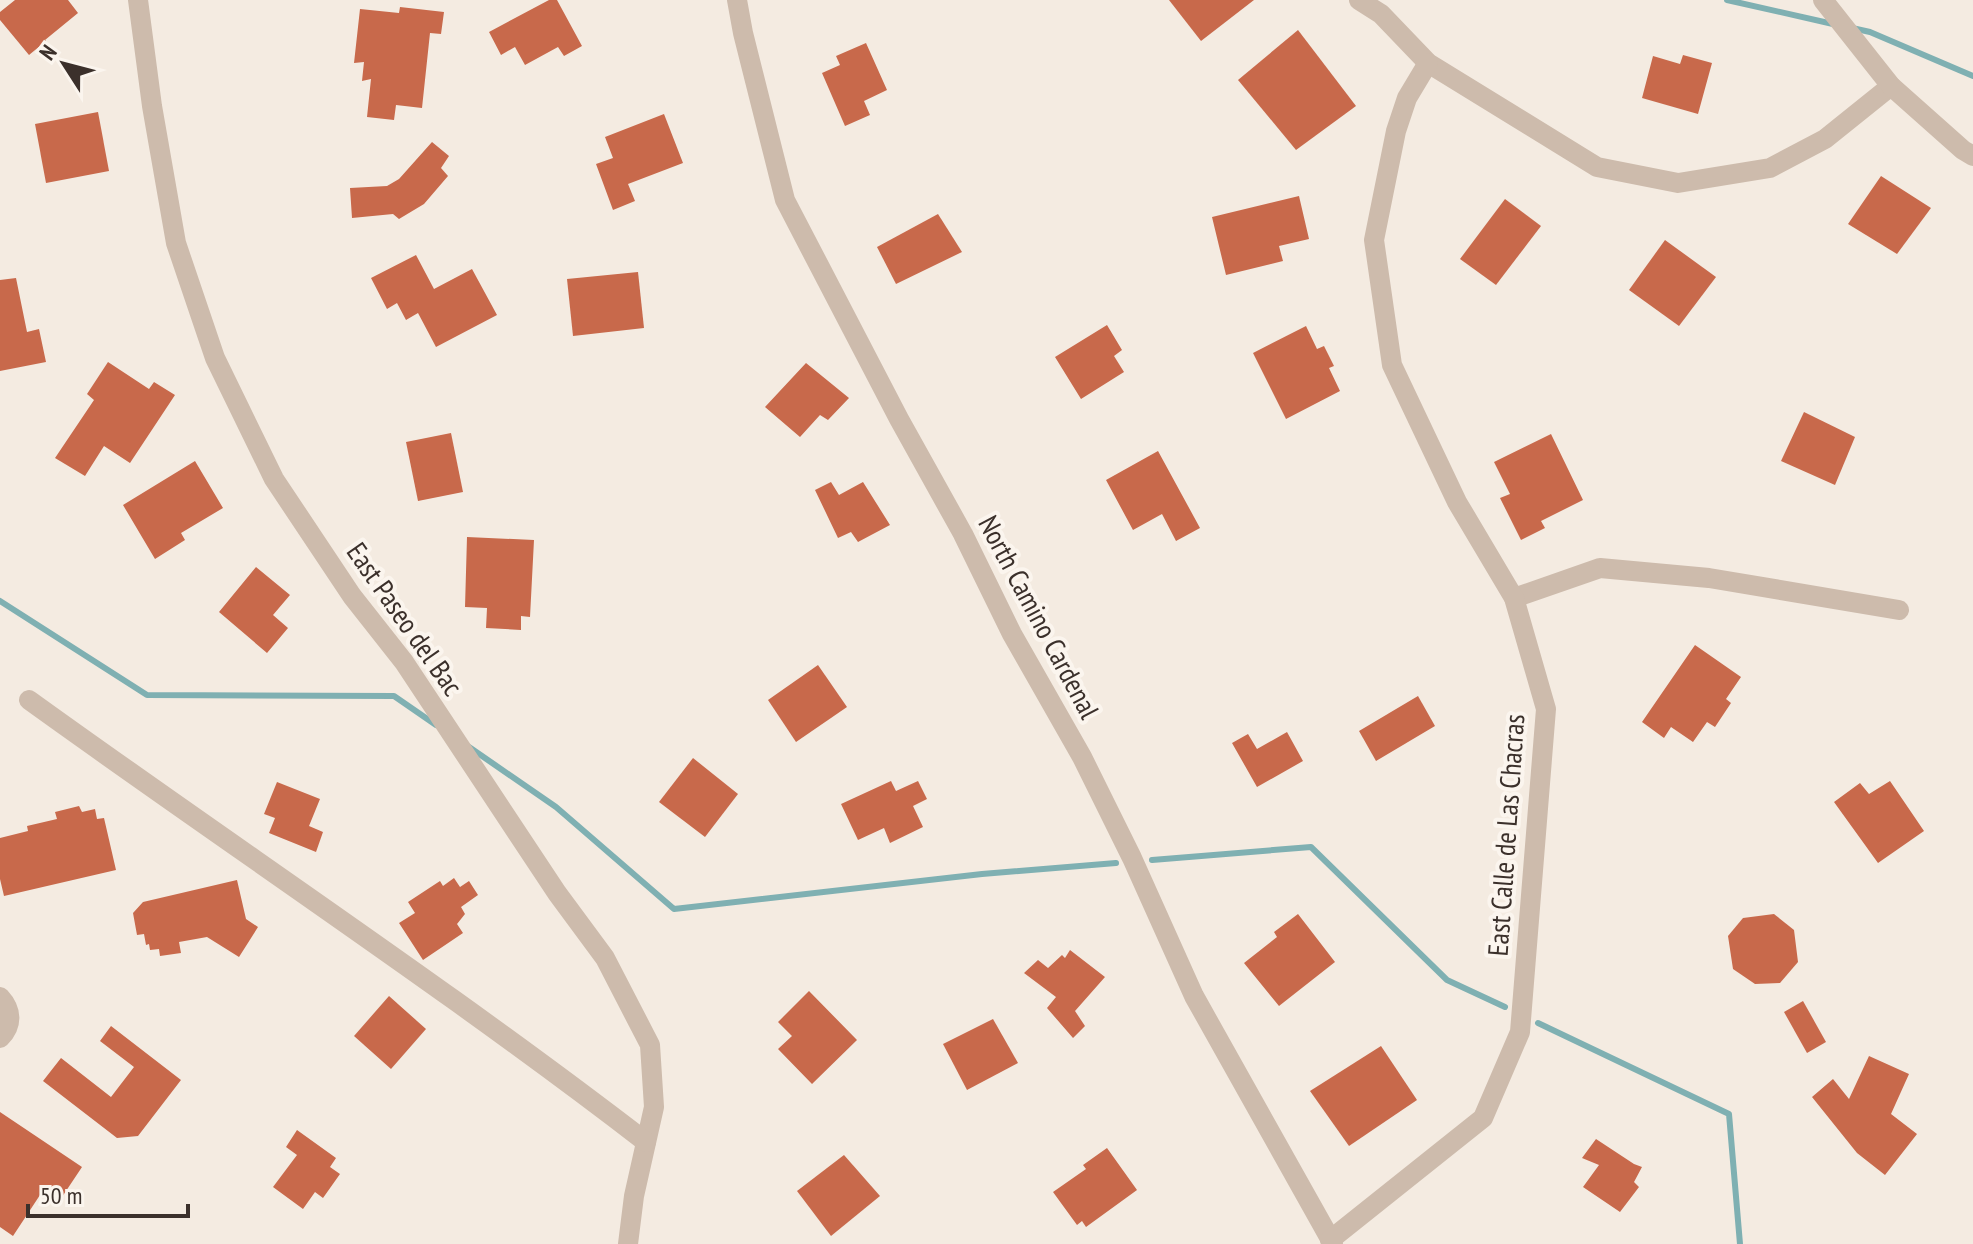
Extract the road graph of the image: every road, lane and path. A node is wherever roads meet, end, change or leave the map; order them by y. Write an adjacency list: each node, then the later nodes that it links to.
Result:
1 (138, 0): 14 (street, East Paseo del Bac)
2 (737, 0): 15 (street, North Camino Cardenal)
3 (1359, 0): 5 (street)
4 (1823, 0): 7 (street)
5 (1377, 7): 6 (street)
6 (1428, 63): 7 (street); 9 (street, East Calle de Las Chacras)
7 (1891, 86): 8 (street)
8 (1973, 156)
9 (1514, 598): 10 (street); 15 (street, East Calle de Las Chacras)
10 (1899, 610)
11 (29, 700): 14 (street)
12 (0, 997): 13 (street)
13 (0, 1038)
14 (646, 1142): 16 (street, East Paseo del Bac)
15 (1331, 1242)
16 (628, 1244)

